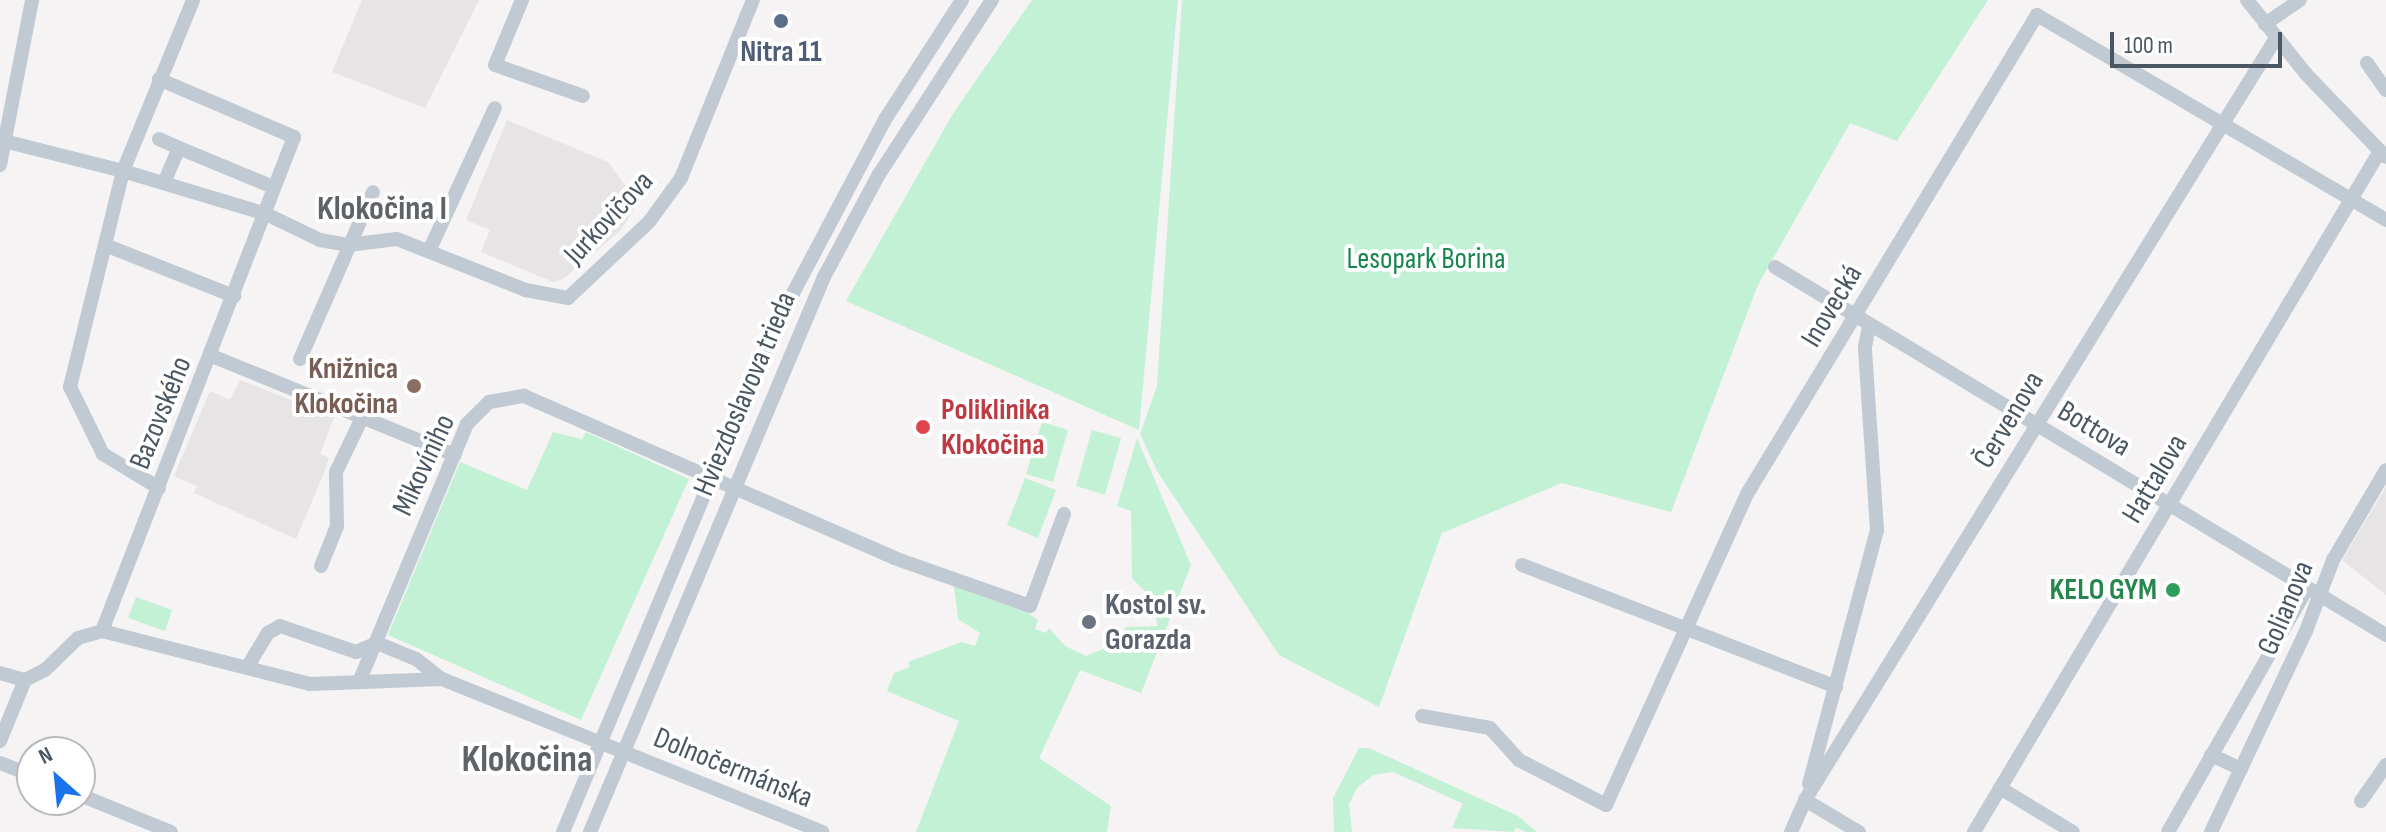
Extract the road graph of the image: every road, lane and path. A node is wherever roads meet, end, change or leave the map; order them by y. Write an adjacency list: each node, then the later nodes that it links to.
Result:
1 (32, 0): 18 (street)
2 (193, 0): 12 (street)
3 (522, 0): 14 (street)
4 (753, 0): 31 (street, Jurkovičova)
5 (962, 0): 41 (street, Hviezdoslavova trieda)
6 (992, 0): 43 (street, Hviezdoslavova trieda)
7 (2247, 0): 9 (street)
8 (2300, 0): 9 (street)
9 (2265, 24): 10 (street)
10 (2276, 38): 16 (street, Červenova); 20 (street)
11 (2367, 63): 13 (street)
12 (159, 79): 22 (street); 24 (street, Bazovského)
13 (2386, 90)
14 (583, 96)
15 (495, 108): 31 (street)
16 (2219, 122): 26 (street); 34 (street, Inovecká); 38 (street, Červenova)
17 (159, 139): 19 (street)
18 (3, 141): 21 (street); 22 (street, Jurkovičova)
19 (179, 148): 23 (street); 24 (street)
20 (2383, 154): 26 (street, Hattalova)
21 (0, 165)
22 (123, 171): 23 (street, Jurkovičova); 29 (street)
23 (164, 183): 27 (street, Jurkovičova)
24 (273, 187): 27 (street, Bazovského)
25 (373, 192): 30 (street)
26 (2353, 200): 28 (street); 44 (street, Hattalova)
27 (266, 214): 30 (street, Jurkovičova); 33 (street, Bazovského)
28 (2386, 220)
29 (105, 245): 33 (street); 42 (street)
30 (348, 245): 31 (street, Jurkovičova); 36 (street)
31 (430, 249)
32 (1775, 267): 34 (street, Bottova)
33 (234, 296): 35 (street, Bazovského)
34 (1862, 322): 38 (street, Bottova); 50 (street, Inovecká); 58 (street)
35 (212, 356): 37 (street); 42 (street, Bazovského)
36 (300, 359)
37 (361, 420): 39 (street); 47 (street)
38 (2037, 425): 44 (street, Bottova); 67 (street, Červenova)
39 (455, 455): 41 (street, Mikovíniho); 52 (street, Mikovíniho)
40 (2386, 470): 48 (street, Golianova)
41 (711, 477): 43 (street, Mikovíniho); 61 (street, Hviezdoslavova trieda)
42 (159, 488): 49 (street, Bazovského)
43 (732, 488): 45 (street, Mikovíniho); 62 (street, Hviezdoslavova trieda)
44 (2170, 505): 48 (street, Bottova); 66 (street, Hattalova)
45 (1064, 514)
46 (1522, 565): 50 (street)
47 (321, 566)
48 (2313, 592): 51 (street, Bottova); 63 (street, Golianova); 65 (street, Golianova)
49 (102, 631): 53 (street); 56 (street)
50 (1688, 633): 58 (street); 59 (street, Inovecká)
51 (2386, 635)
52 (377, 643): 53 (street); 55 (street); 57 (street, Mikovíniho)
53 (248, 666): 57 (street)
54 (0, 673): 56 (street)
55 (442, 679): 57 (street); 61 (street)
56 (25, 680): 60 (street)
57 (359, 682)
58 (1836, 687): 67 (street)
59 (1422, 716)
60 (0, 741)
61 (601, 741): 62 (street, Dolnočermánska); 71 (street, Hviezdoslavova trieda)
62 (624, 752): 72 (street, Hviezdoslavova trieda); 73 (street, Dolnočermánska)
63 (2211, 755): 65 (street); 78 (street, Golianova)
64 (2386, 767): 68 (street)
65 (2241, 769): 79 (street, Golianova)
66 (2000, 788): 76 (street, Hattalova); 77 (street)
67 (1805, 800): 74 (street, Červenova); 75 (street)
68 (2361, 801)
69 (96, 802): 70 (street)
70 (171, 832)
71 (563, 832)
72 (590, 832)
73 (822, 832)
74 (1791, 832)
75 (1859, 832)
76 (1974, 832)
77 (2073, 832)
78 (2168, 832)
79 (2211, 832)

